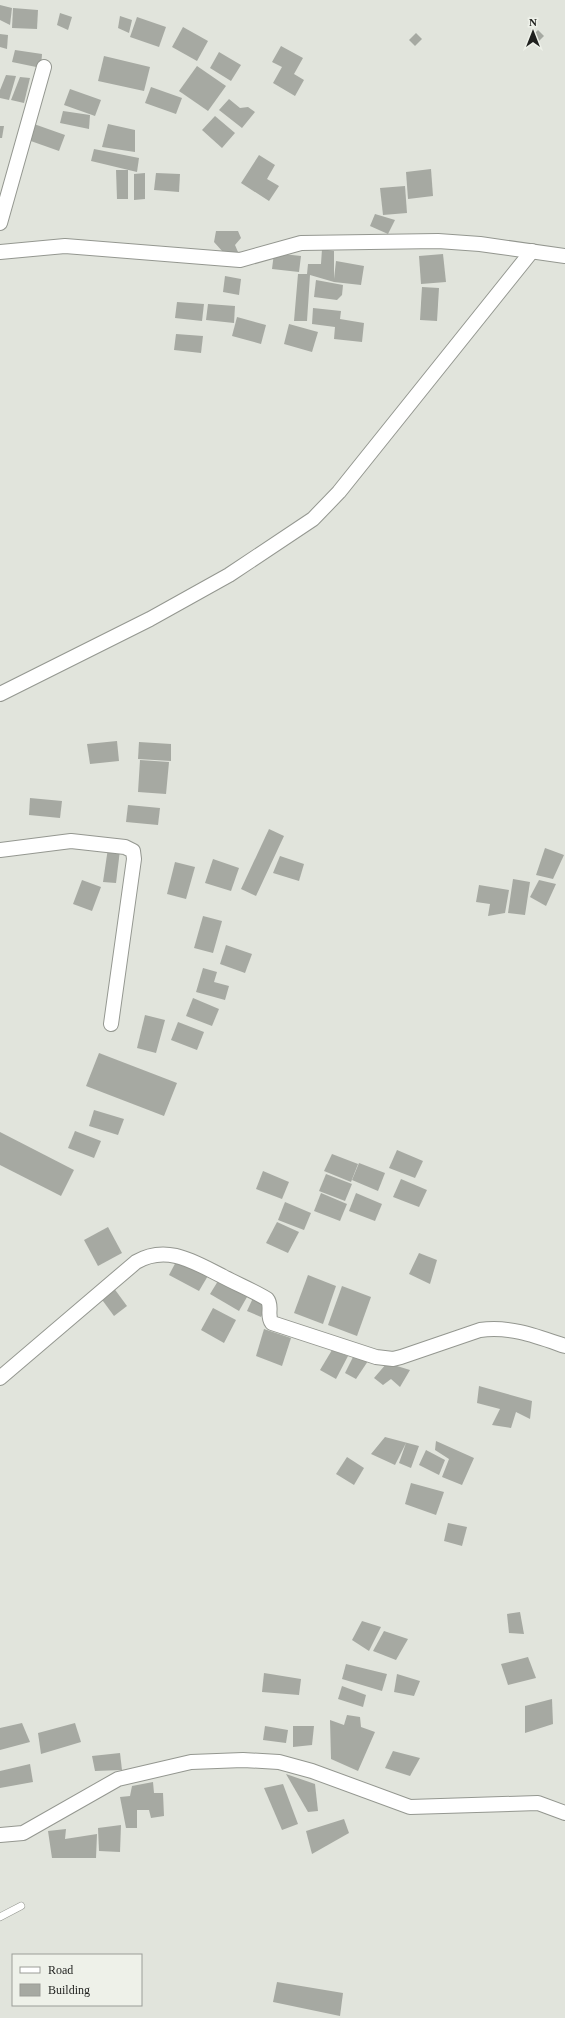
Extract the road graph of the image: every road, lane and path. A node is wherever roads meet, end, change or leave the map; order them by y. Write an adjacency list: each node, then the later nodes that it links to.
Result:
1 (44, 67): 2 (street)
2 (0, 223)
3 (0, 252): 4 (street)
4 (532, 252): 5 (street); 6 (street)
5 (565, 256)
6 (0, 694)
7 (0, 850): 8 (street)
8 (111, 1024)
9 (565, 1346): 10 (street)
10 (0, 1378)
11 (565, 1813): 12 (street)
12 (0, 1836)
13 (20, 1906): 14 (lane)
14 (0, 1917)

